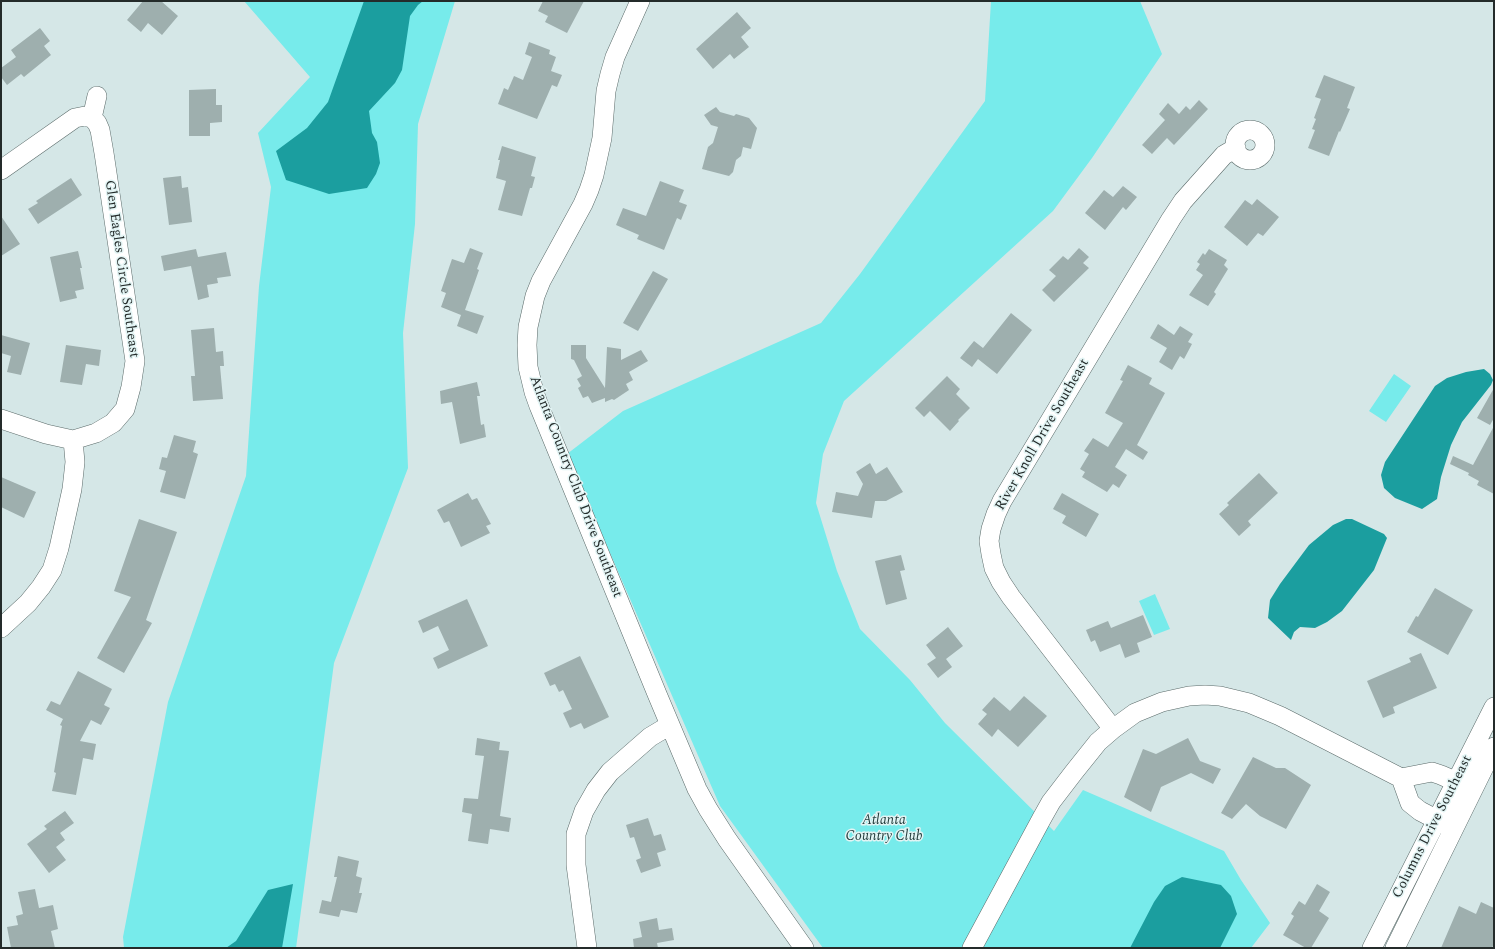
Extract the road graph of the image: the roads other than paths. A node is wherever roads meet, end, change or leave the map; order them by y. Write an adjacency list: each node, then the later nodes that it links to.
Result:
1 (640, 1): 10 (street, Atlanta Country Club Drive Southeast)
2 (97, 96): 3 (street)
3 (92, 118): 5 (street); 7 (street, Glen Eagles Circle Southeast)
4 (1236, 148): 11 (street, River Knoll Drive Southeast)
5 (1, 170)
6 (1, 419): 7 (street)
7 (73, 440): 8 (street)
8 (1, 628)
9 (1494, 707): 14 (street, Columns Drive Southeast)
10 (670, 725): 17 (street); 18 (street, Atlanta Country Club Drive Southeast)
11 (1112, 729): 13 (street); 19 (street)
12 (1494, 747): 14 (street, Columns Drive Southeast)
13 (1401, 778): 14 (street); 15 (street)
14 (1464, 785): 15 (street, Columns Drive Southeast); 16 (street, Columns Drive Southeast)
15 (1437, 820): 16 (street); 20 (street, Columns Drive Southeast)
16 (1454, 828): 21 (street, Columns Drive Southeast)
17 (587, 948)
18 (804, 948)
19 (972, 948)
20 (1372, 948)
21 (1395, 948)

